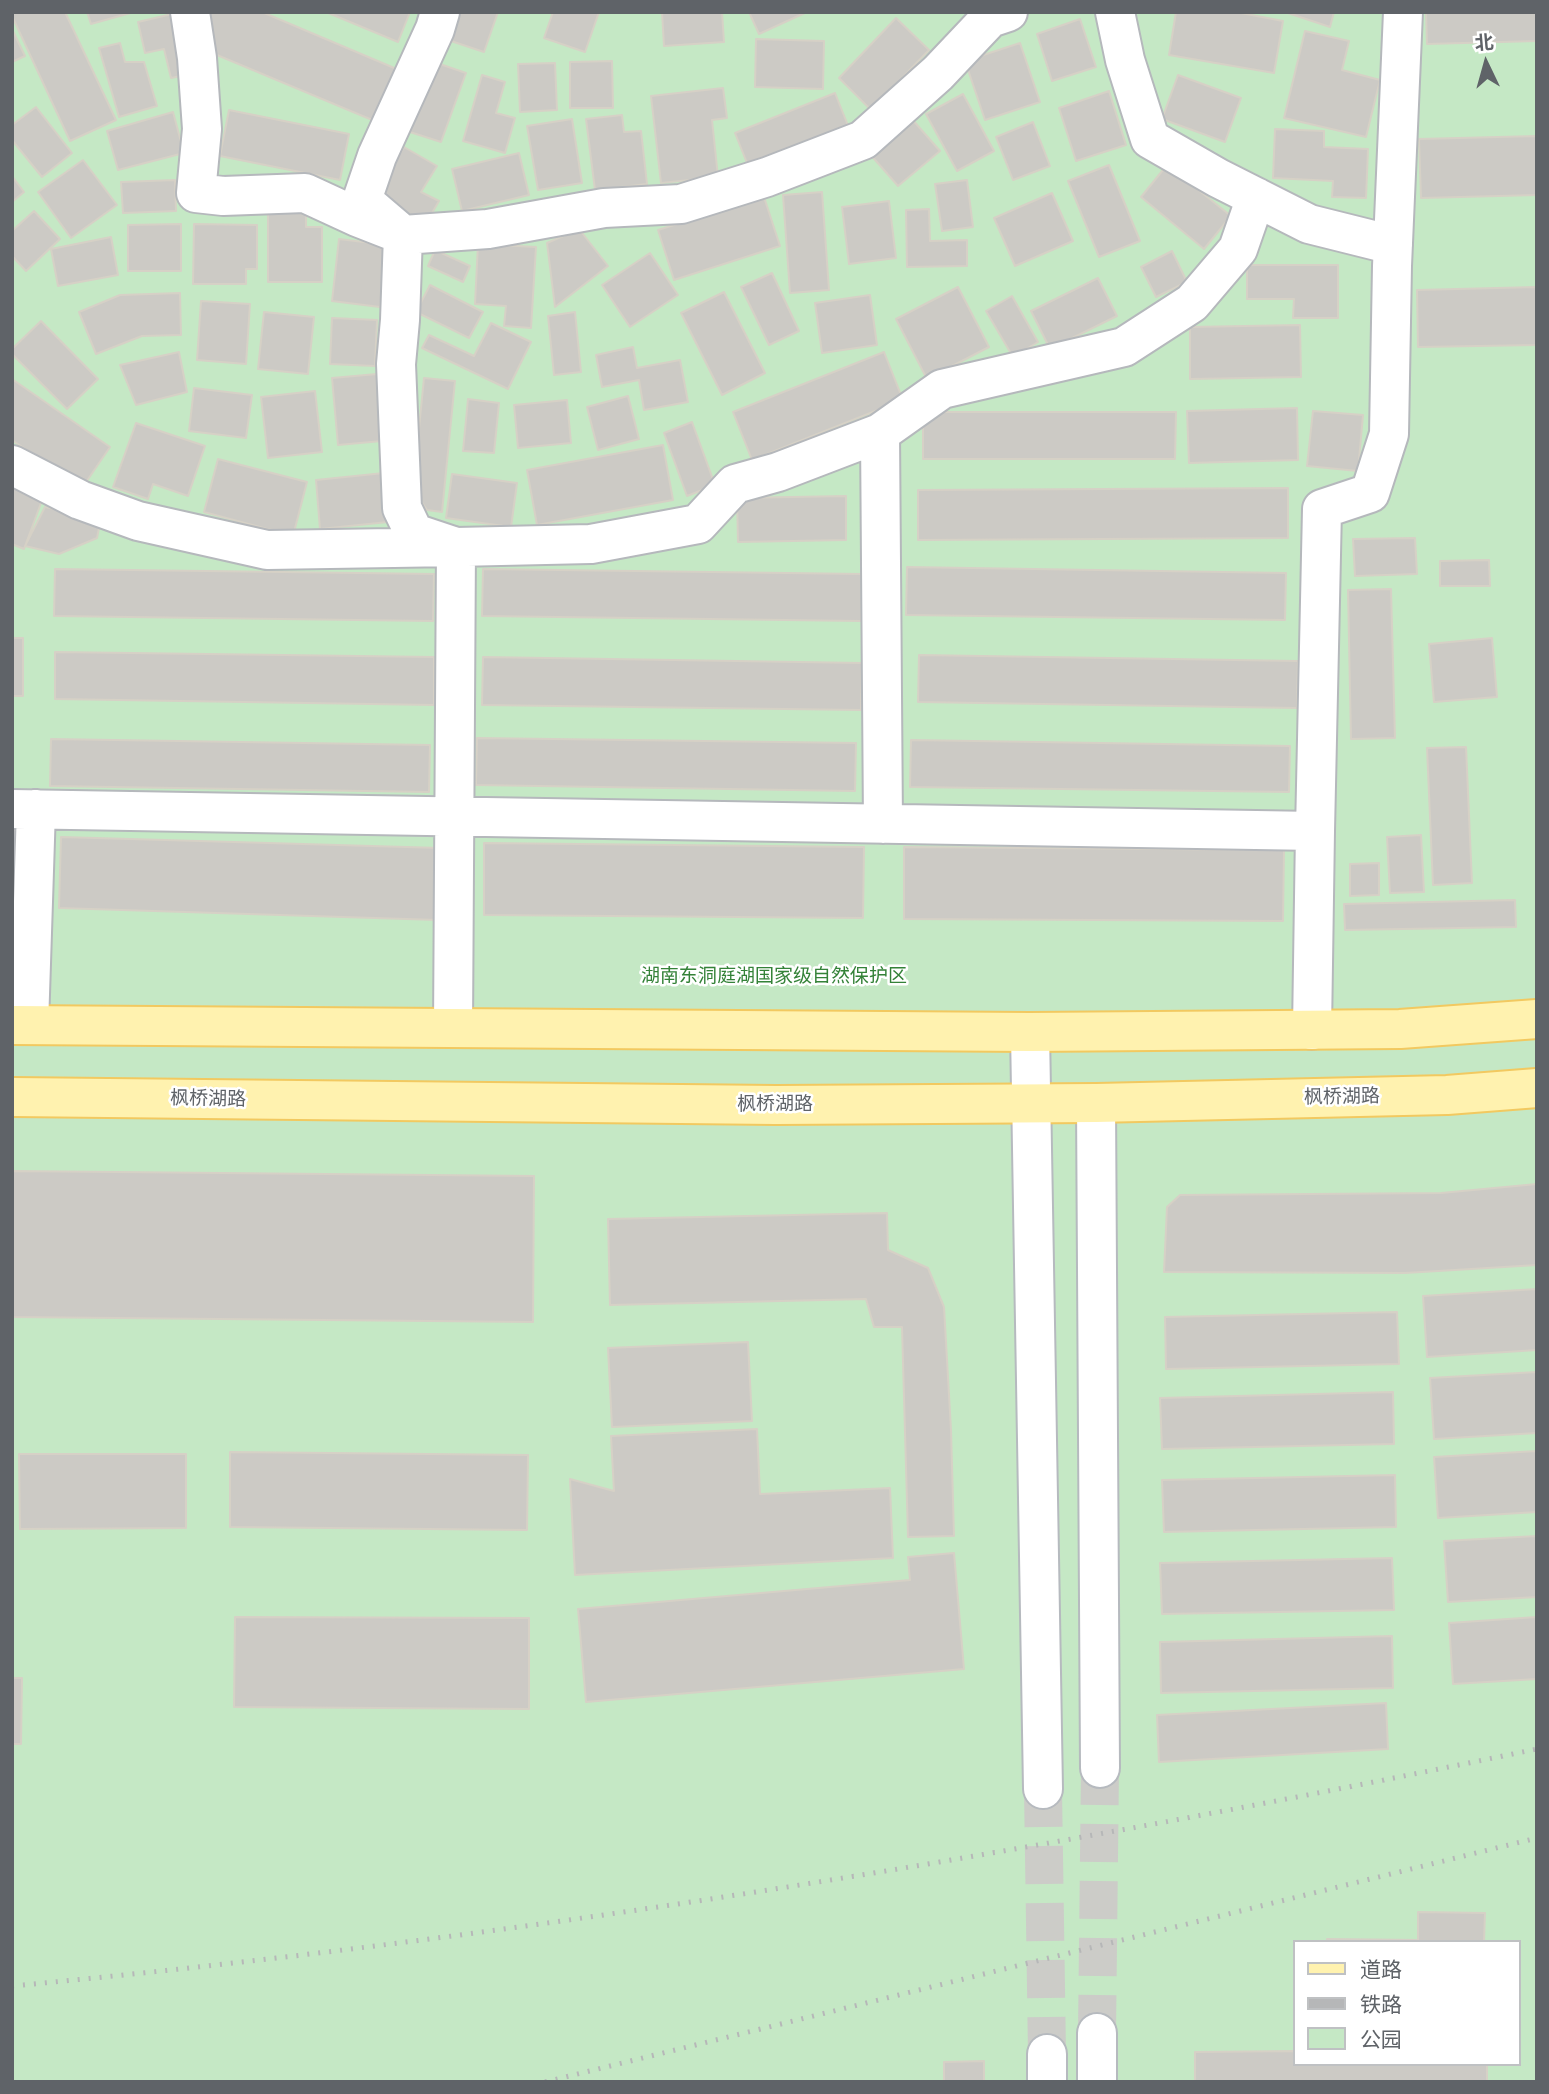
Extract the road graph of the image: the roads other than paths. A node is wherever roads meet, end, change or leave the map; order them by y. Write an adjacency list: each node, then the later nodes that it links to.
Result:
1 (190, 12): 7 (street)
2 (440, 12): 7 (street)
3 (1008, 12): 7 (street)
4 (1115, 12): 6 (street)
5 (1403, 12): 8 (street)
6 (1256, 197): 8 (street); 9 (street)
7 (403, 235): 11 (street)
8 (1393, 245): 15 (street)
9 (880, 433): 11 (street); 14 (street)
10 (12, 465): 11 (street)
11 (456, 547): 13 (street)
12 (24, 809): 13 (street); 17 (street)
13 (455, 816): 14 (street); 18 (street)
14 (883, 824): 15 (street)
15 (1315, 831): 19 (street)
16 (1537, 1019): 19 (main road)
17 (21, 1025): 18 (main road)
18 (453, 1028): 20 (main road)
19 (1312, 1030): 20 (main road)
20 (1030, 1032): 24 (street)
21 (1537, 1088): 23 (main road, 枫桥湖路)
22 (12, 1097): 24 (main road, 枫桥湖路)
23 (1096, 1103): 24 (main road, 枫桥湖路); 25 (street)
24 (1031, 1104): 26 (street)
25 (1100, 1768)
26 (1043, 1789)
27 (1097, 2033): 28 (street)
28 (1097, 2082)

